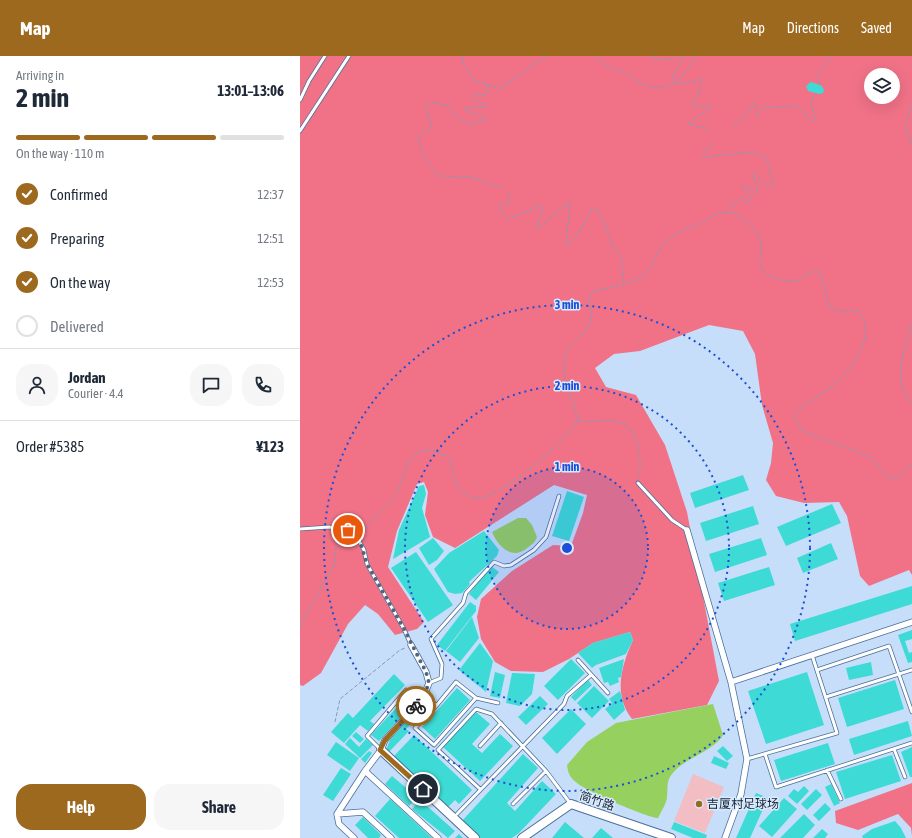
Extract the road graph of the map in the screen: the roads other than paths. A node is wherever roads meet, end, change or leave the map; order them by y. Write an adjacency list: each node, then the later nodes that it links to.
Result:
1 (325, 56): 3 (lane)
2 (349, 56): 4 (lane)
3 (300, 100)
4 (300, 132)
5 (638, 483): 8 (lane)
6 (559, 496): 18 (lane)
7 (300, 529): 10 (lane)
8 (687, 530): 17 (street)
9 (912, 622): 11 (street)
10 (411, 645): 18 (street)
11 (812, 655): 13 (lane); 17 (street)
12 (578, 660): 16 (lane)
13 (816, 670): 15 (lane); 21 (lane)
14 (912, 670): 15 (lane)
15 (899, 674): 21 (lane); 26 (lane)
16 (591, 675): 20 (lane); 30 (lane)
17 (731, 682): 34 (street)
18 (429, 683): 22 (street)
19 (406, 690): 32 (lane)
20 (608, 693)
21 (826, 697): 33 (lane)
22 (423, 698): 25 (lane); 32 (street)
23 (476, 698): 24 (lane); 25 (lane); 25 (lane)
24 (498, 704)
25 (437, 705)
26 (912, 712)
27 (501, 723): 29 (lane); 30 (lane); 39 (lane)
28 (912, 743): 31 (lane)
29 (480, 746)
30 (523, 746): 37 (lane); 39 (lane)
31 (894, 749): 35 (lane); 38 (lane)
32 (380, 750): 36 (street); 49 (street)
33 (765, 754): 34 (lane); 35 (lane)
34 (747, 759): 52 (street)
35 (828, 770): 40 (lane)
36 (364, 771): 43 (street); 48 (street)
37 (546, 771): 41 (lane); 42 (lane)
38 (905, 777)
39 (480, 789): 44 (lane)
40 (841, 799)
41 (513, 804)
42 (571, 804): 45 (street, 简竹路); 50 (street, 简竹路)
43 (337, 814): 46 (street); 47 (street)
44 (458, 814)
45 (660, 836): 51 (street, 简竹路)
46 (354, 838)
47 (391, 838)
48 (438, 838)
49 (475, 838)
50 (522, 838)
51 (671, 838)
52 (725, 838)

